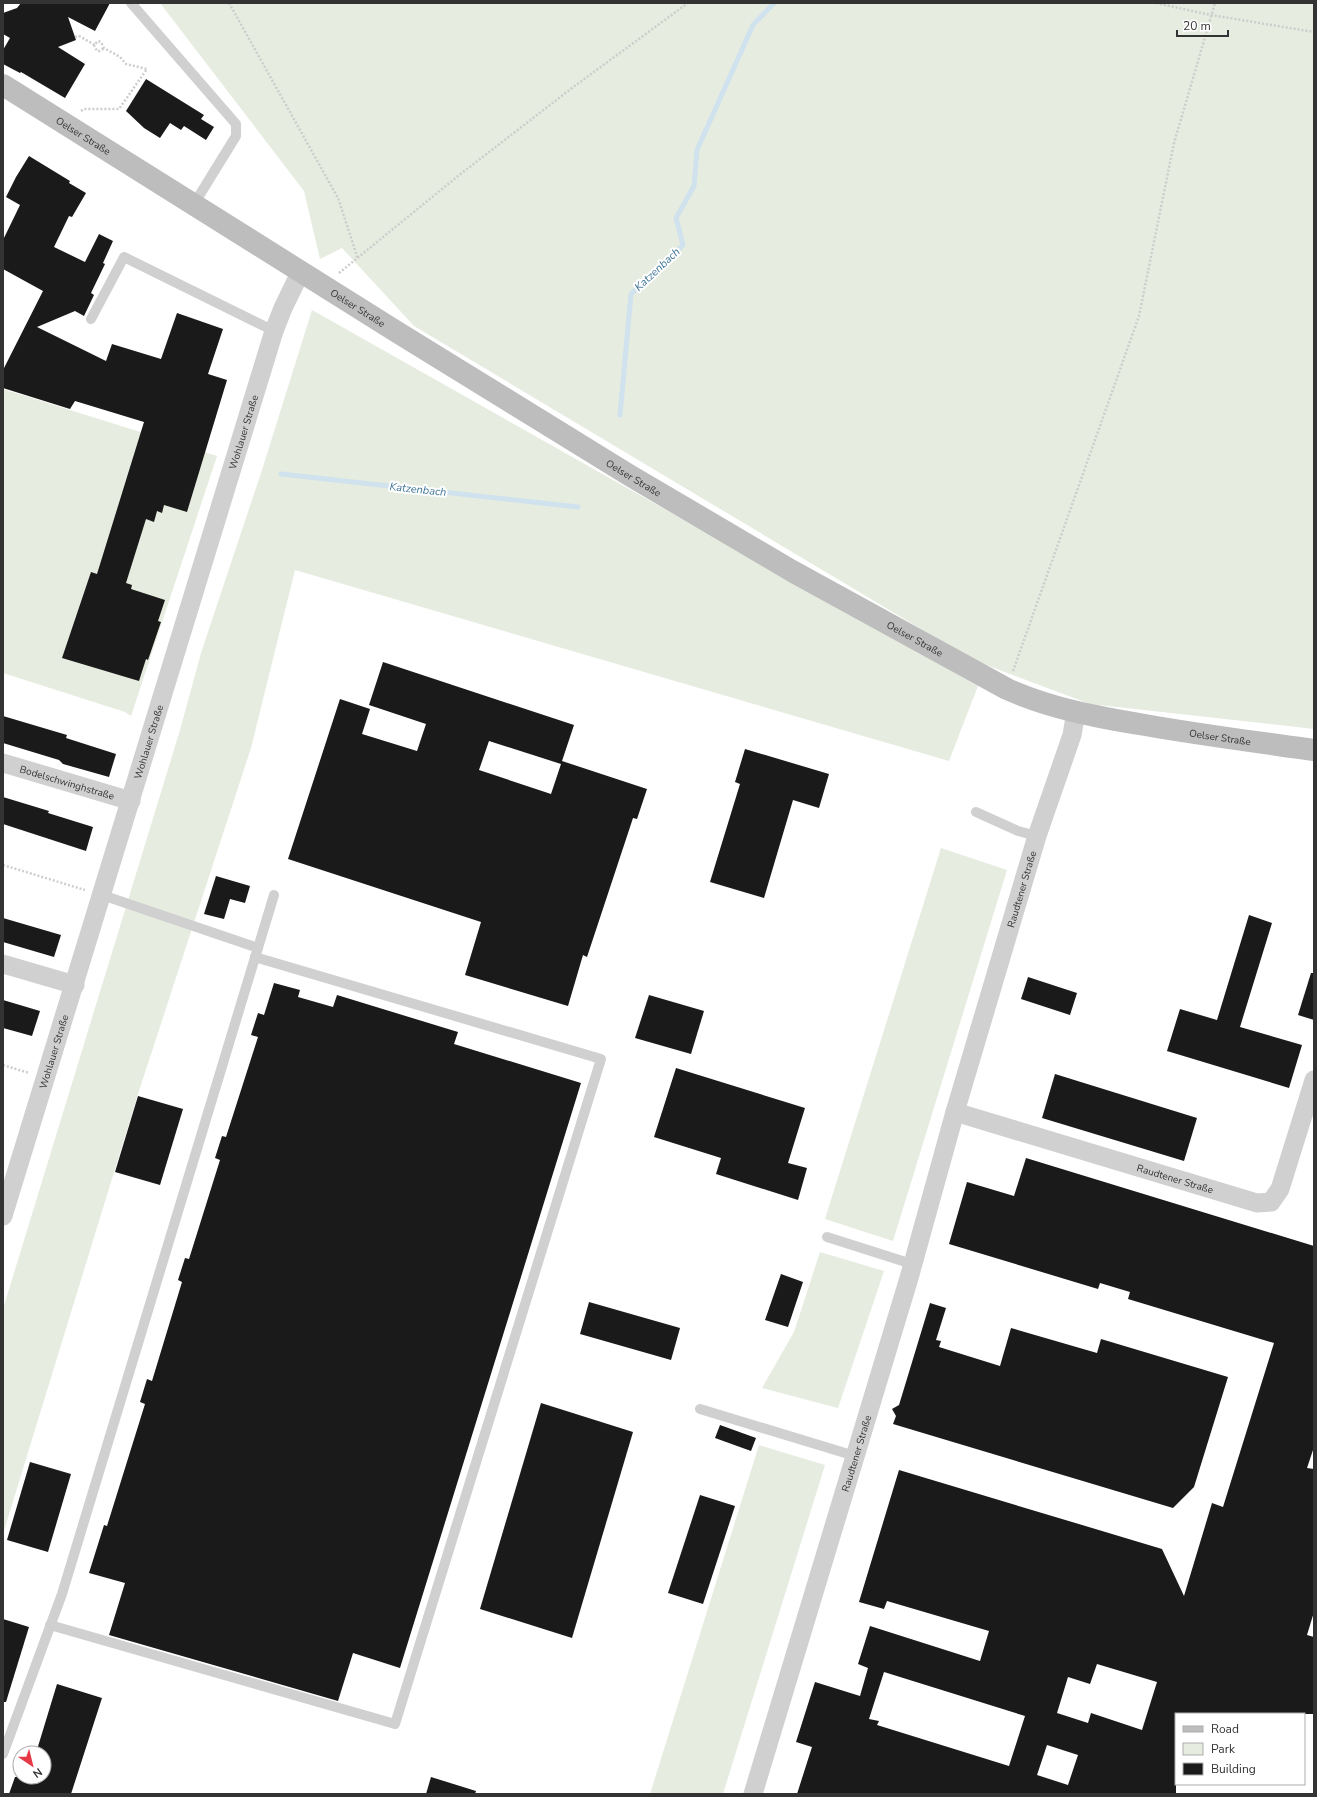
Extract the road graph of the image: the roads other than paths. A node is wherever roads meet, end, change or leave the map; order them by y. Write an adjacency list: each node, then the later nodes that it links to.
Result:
1 (131, 3): 3 (lane)
2 (3, 85): 3 (main road, Oelser Straße)
3 (194, 204): 4 (main road, Oelser Straße)
4 (301, 271): 6 (street, Wohlauer Straße); 7 (main road, Oelser Straße)
5 (91, 319): 6 (lane)
6 (274, 331): 10 (street, Wohlauer Straße)
7 (1076, 712): 8 (main road, Oelser Straße); 12 (street, Raudtener Straße)
8 (1314, 750)
9 (3, 762): 10 (street, Bodelschwinghstraße)
10 (131, 801): 13 (street, Wohlauer Straße)
11 (976, 812): 12 (lane)
12 (1037, 836): 19 (street, Raudtener Straße)
13 (102, 895): 15 (lane); 17 (street, Wohlauer Straße)
14 (274, 895): 15 (lane)
15 (257, 952): 26 (lane); 26 (lane)
16 (3, 964): 17 (street)
17 (75, 985): 20 (street, Wohlauer Straße)
18 (1314, 1080): 19 (street, Raudtener Straße)
19 (955, 1112): 23 (street, Raudtener Straße)
20 (9, 1177): 21 (street, Wohlauer Straße)
21 (3, 1216)
22 (827, 1237): 23 (lane)
23 (912, 1264): 25 (street, Raudtener Straße)
24 (700, 1409): 25 (lane)
25 (855, 1456): 28 (street, Raudtener Straße)
26 (50, 1626): 27 (lane)
27 (3, 1754)
28 (753, 1794)

